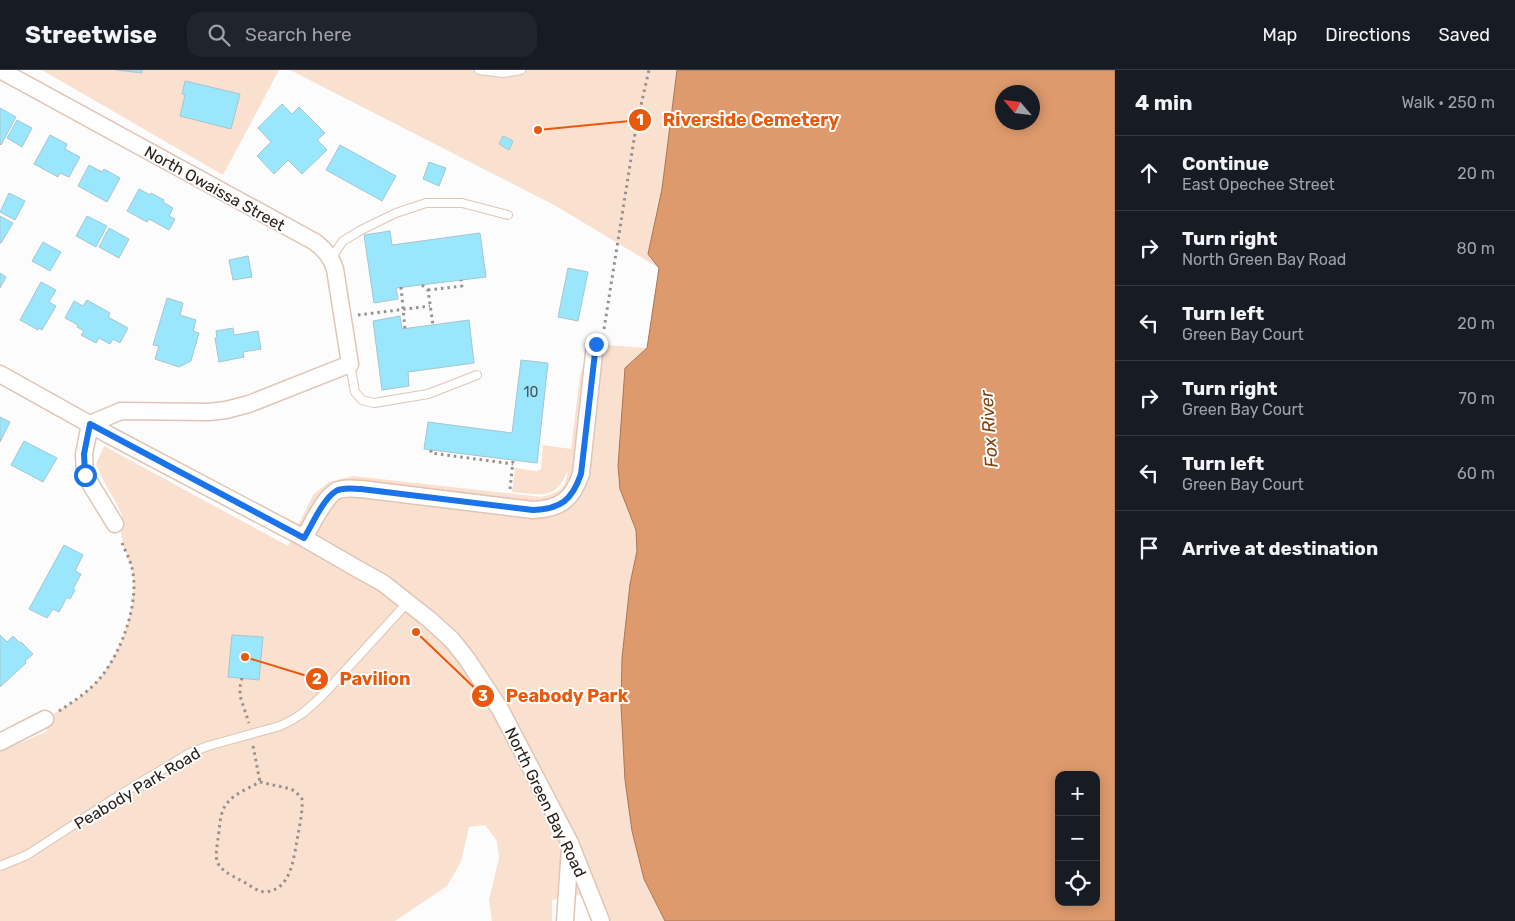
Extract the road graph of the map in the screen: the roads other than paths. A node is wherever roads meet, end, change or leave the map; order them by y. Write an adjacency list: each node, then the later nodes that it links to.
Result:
1 (0, 70): 5 (street, North Owaissa Street)
2 (479, 70): 3 (lane)
3 (521, 70)
4 (508, 214): 5 (lane)
5 (331, 258): 7 (street)
6 (596, 344): 12 (street)
7 (350, 364): 9 (lane); 10 (street)
8 (0, 374): 10 (street, North Green Bay Road)
9 (477, 375)
10 (90, 424): 11 (street); 12 (street, North Green Bay Road)
11 (115, 524)
12 (304, 538): 13 (street, North Green Bay Road)
13 (408, 602): 16 (street, North Green Bay Road); 17 (lane, Peabody Park Road)
14 (46, 719): 15 (street)
15 (0, 742)
16 (570, 843): 18 (street); 19 (street, North Green Bay Road)
17 (0, 866)
18 (565, 921)
19 (601, 921)

